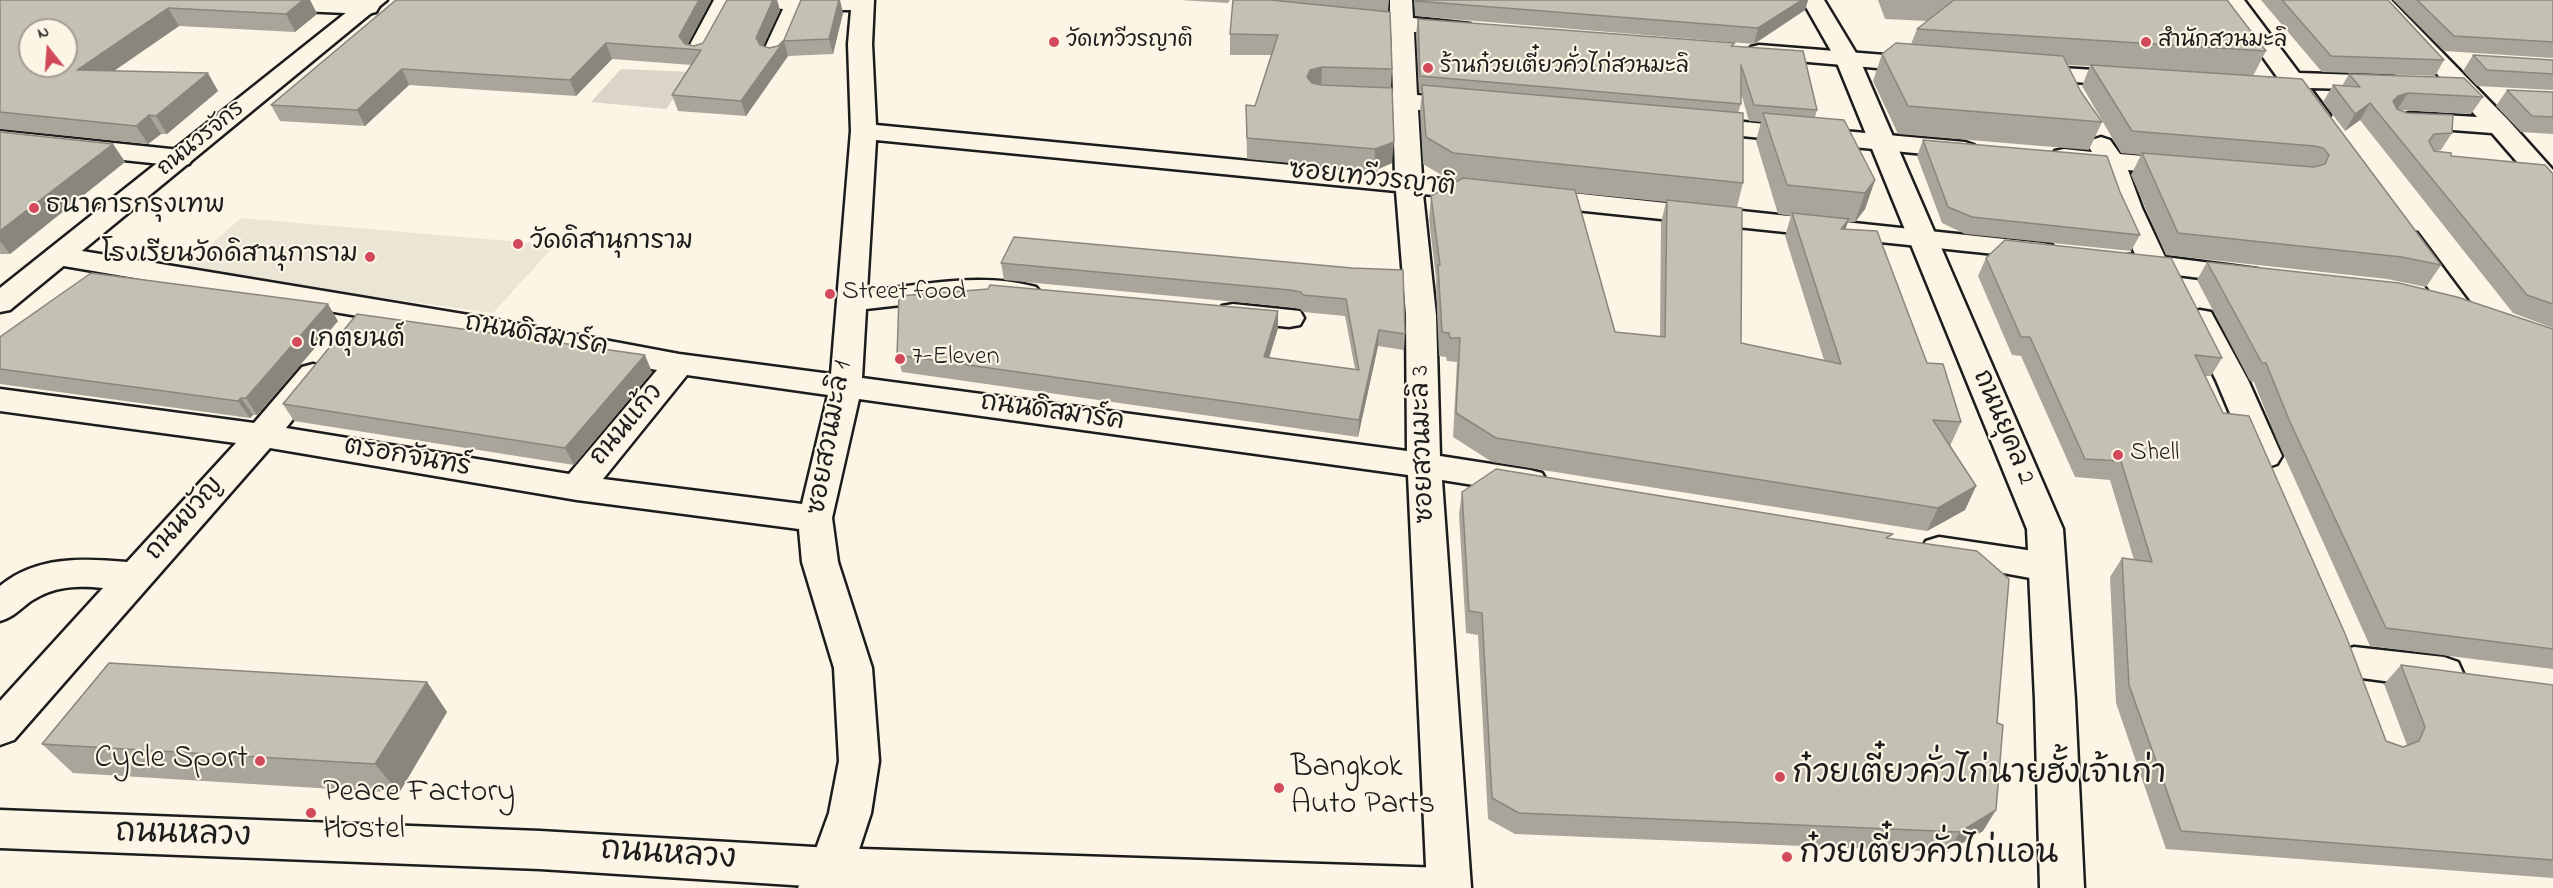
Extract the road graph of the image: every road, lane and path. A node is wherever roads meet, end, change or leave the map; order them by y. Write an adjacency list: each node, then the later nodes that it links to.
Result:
1 (211, 0): 7 (street)
2 (725, 0): 14 (street)
3 (741, 0): 8 (street)
4 (1813, 0): 16 (street, ถนนยุคล 2)
5 (2233, 0): 23 (street)
6 (2379, 0): 17 (street)
7 (372, 3): 40 (street, ถนนวรจักร)
8 (797, 3): 9 (street); 15 (street)
9 (863, 3): 34 (street, ซอยสวนมะลิ 1)
10 (1402, 12): 11 (street); 12 (street); 27 (street, ซอยสวนมะลิ 3)
11 (1321, 16)
12 (1484, 30)
13 (1742, 50): 16 (street)
14 (698, 52)
15 (774, 54)
16 (1847, 58): 19 (street); 37 (street, ถนนยุคล 2)
17 (2437, 60): 18 (street); 24 (street)
18 (2472, 62)
19 (1950, 67)
20 (2007, 72): 21 (street)
21 (2062, 75): 22 (street); 28 (street)
22 (2157, 81)
23 (2288, 86): 24 (street); 35 (street)
24 (2466, 90): 26 (street); 32 (street)
25 (1321, 97): 27 (street)
26 (2506, 97)
27 (1407, 100): 29 (street); 45 (street, ซอยสวนมะลิ 3)
28 (2075, 101)
29 (1490, 107)
30 (2397, 120): 32 (street)
31 (1677, 124): 37 (street)
32 (2500, 126): 44 (street)
33 (2090, 127): 41 (street)
34 (864, 131): 45 (street, ซอยเทวีวรญาติ); 55 (street, ซอยสวนมะลิ 1)
35 (2333, 137)
36 (0, 139): 40 (street)
37 (1883, 144): 38 (street); 47 (street, ถนนยุคล 2)
38 (1986, 152)
39 (2043, 156): 41 (street)
40 (180, 158): 49 (street, ถนนวรจักร)
41 (2112, 161): 43 (street); 51 (street)
42 (2502, 166): 44 (street)
43 (2206, 170)
44 (2548, 176)
45 (1409, 184): 47 (street, ซอยเทวีวรญาติ); 64 (street, ซอยสวนมะลิ 3)
46 (2395, 222): 54 (street)
47 (1922, 238): 48 (street, ซอยเทวีวรญาติ); 70 (street, ถนนยุคล 2)
48 (2073, 255)
49 (58, 256): 56 (street, ถนนวรจักร); 57 (street, ถนนดิสมาร์ค)
50 (2107, 259): 51 (street)
51 (2163, 265): 52 (street); 65 (street)
52 (2268, 277)
53 (1053, 296): 55 (street)
54 (2419, 298)
55 (852, 302): 61 (street, ซอยสวนมะลิ 1)
56 (0, 303)
57 (367, 308): 60 (street, ถนนดิสมาร์ค); 63 (street, ถนนขวัญ)
58 (1206, 310): 59 (street)
59 (1289, 318)
60 (679, 364): 61 (street, ถนนดิสมาร์ค); 67 (street, ถนนแก้ว)
61 (846, 385): 64 (street, ถนนดิสมาร์ค); 68 (street, ซอยสวนมะลิ 1)
62 (0, 400): 63 (street, ตรอกจันทร์)
63 (262, 435): 67 (street, ตรอกจันทร์); 71 (street, ถนนขวัญ)
64 (1424, 465): 66 (street, ถนนดิสมาร์ค); 78 (street, ซอยสวนมะลิ 3)
65 (2278, 484)
66 (1553, 486)
67 (577, 488): 68 (street, ตรอกจันทร์)
68 (815, 518): 77 (street, ซอยสวนมะลิ 1)
69 (1906, 544): 70 (street)
70 (2047, 567): 79 (street, ถนนยุคล 2)
71 (135, 577): 72 (street); 75 (street, ถนนขวัญ)
72 (0, 607)
73 (2354, 663): 74 (street)
74 (2478, 677)
75 (0, 728)
76 (0, 829): 77 (street, ถนนหลวง)
77 (826, 878): 78 (street, ถนนหลวง)
78 (1447, 888)
79 (2062, 888)

